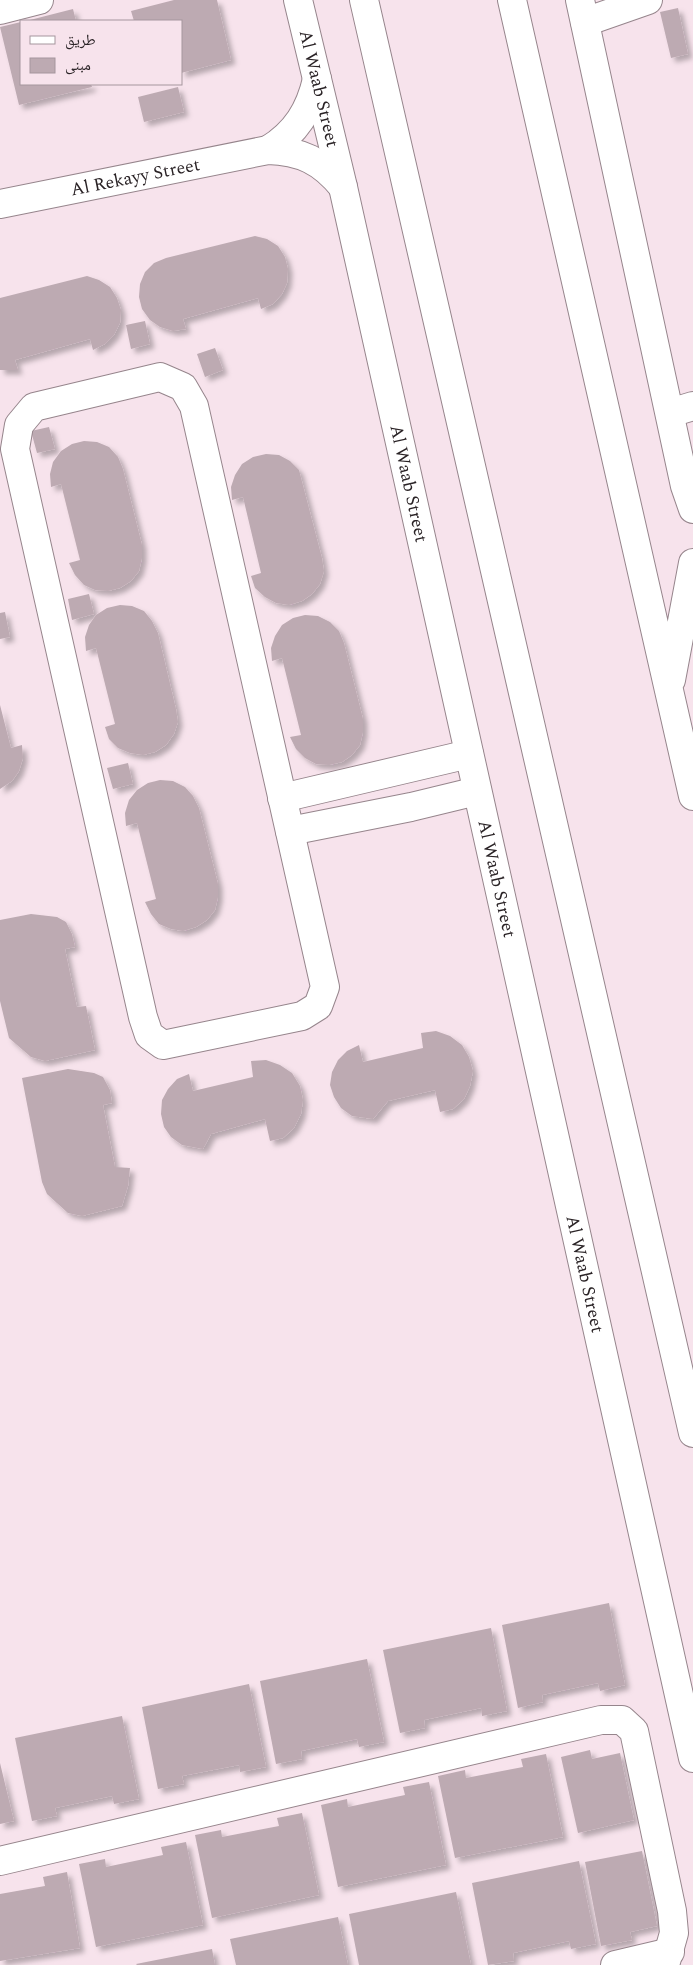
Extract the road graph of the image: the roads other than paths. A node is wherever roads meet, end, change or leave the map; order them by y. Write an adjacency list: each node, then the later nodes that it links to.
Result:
1 (39, 0): 6 (street)
2 (298, 0): 8 (street, Al Waab Street)
3 (364, 0): 21 (street)
4 (512, 0): 15 (street)
5 (648, 0): 7 (street)
6 (0, 10)
7 (583, 11): 12 (street)
8 (317, 79): 9 (street, Al Rekayy Street); 10 (street, Al Waab Street)
9 (268, 150): 10 (street, Al Rekayy Street); 11 (street, Al Rekayy Street)
10 (343, 187): 16 (street, Al Waab Street)
11 (0, 204)
12 (681, 409): 13 (street)
13 (693, 509)
14 (693, 563): 15 (street)
15 (669, 691): 18 (street)
16 (469, 754): 17 (street, Al Waab Street); 19 (street)
17 (477, 791): 20 (street); 22 (street, Al Waab Street)
18 (693, 796)
19 (282, 798): 20 (street); 20 (street)
20 (290, 831)
21 (693, 1433)
22 (693, 1758)
23 (0, 1861): 24 (street)
24 (667, 1959): 25 (street)
25 (616, 1965)

